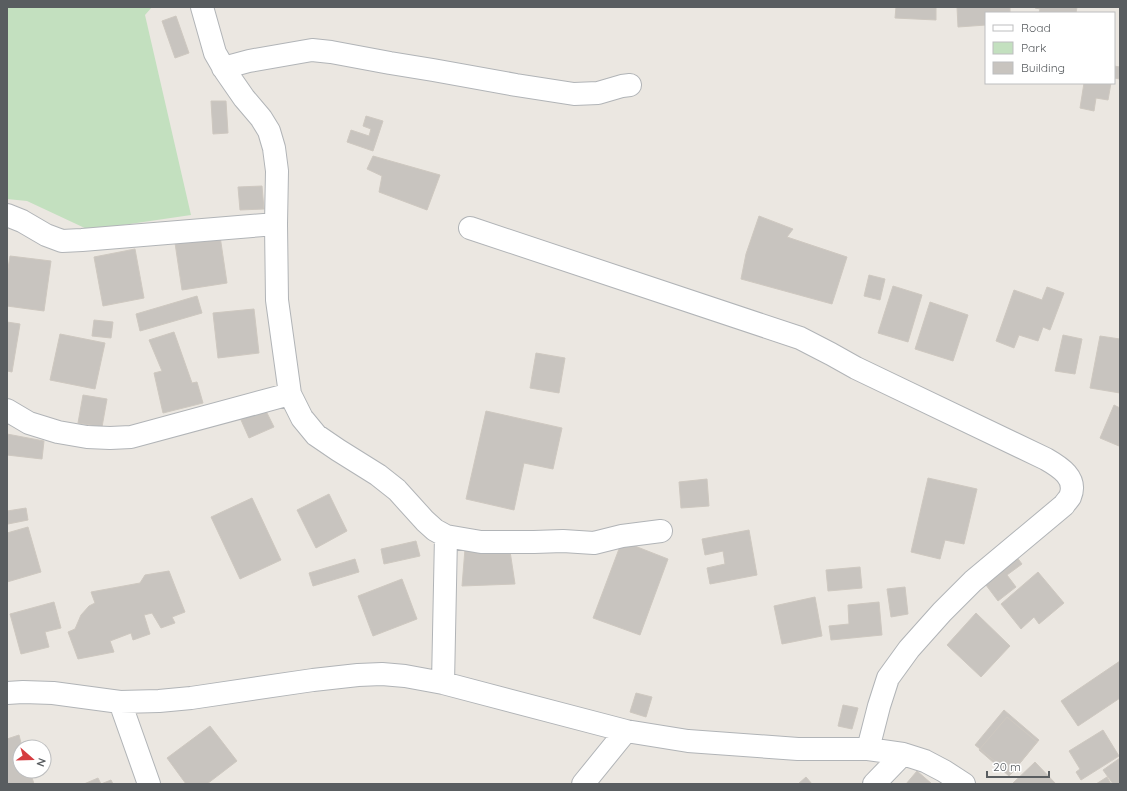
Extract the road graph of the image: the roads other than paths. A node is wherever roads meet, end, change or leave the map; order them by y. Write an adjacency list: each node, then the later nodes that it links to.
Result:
1 (202, 7): 2 (street)
2 (223, 68): 3 (street); 5 (street)
3 (630, 85)
4 (7, 215): 5 (street)
5 (276, 224): 7 (street)
6 (470, 228): 15 (street)
7 (290, 394): 8 (street); 10 (street)
8 (7, 410)
9 (661, 531): 10 (street)
10 (446, 536): 11 (street)
11 (443, 683): 13 (street); 14 (street)
12 (7, 693): 13 (street)
13 (120, 702): 17 (street)
14 (626, 731): 15 (street); 18 (street)
15 (868, 749): 16 (street)
16 (903, 754): 19 (street); 20 (street)
17 (149, 784)
18 (583, 784)
19 (874, 784)
20 (964, 784)

